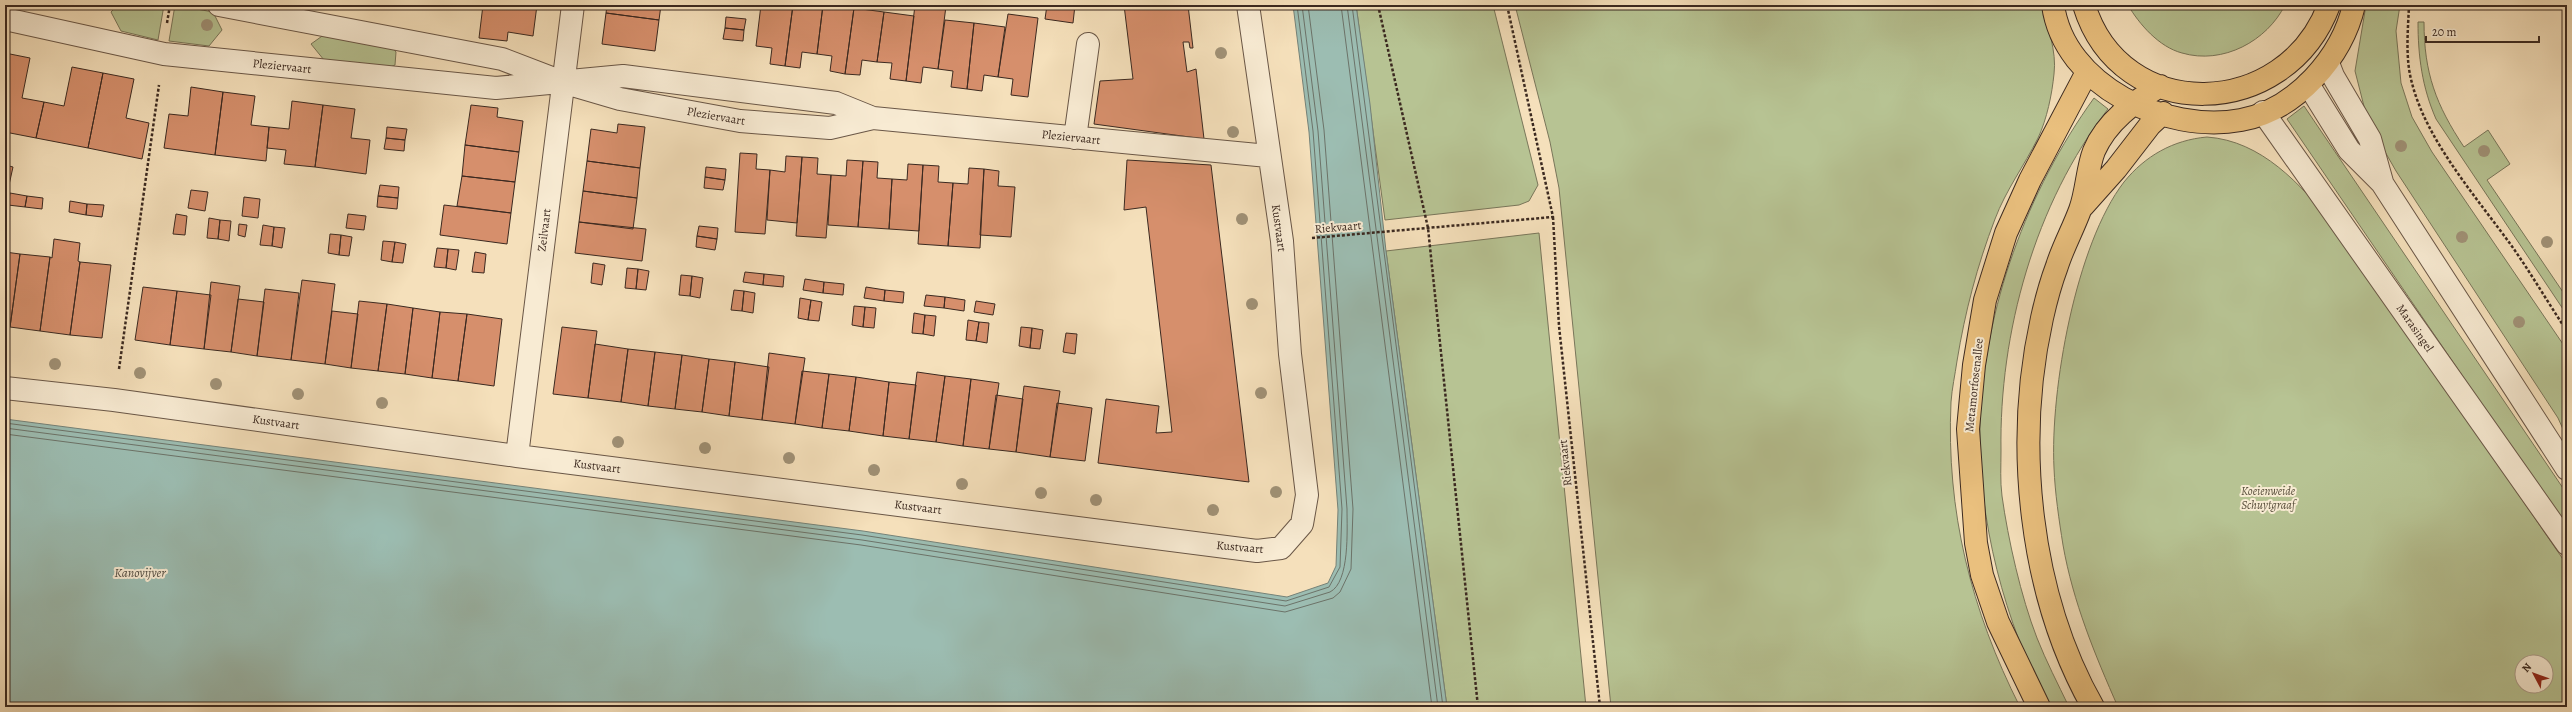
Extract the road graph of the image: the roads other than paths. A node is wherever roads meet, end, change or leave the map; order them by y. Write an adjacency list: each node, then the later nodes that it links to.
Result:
1 (219, 5): 13 (street, Pleziervaart)
2 (573, 5): 13 (street, Zeilvaart)
3 (1248, 5): 21 (street, Kustvaart)
4 (2053, 5): 12 (main road)
5 (2084, 5): 15 (main road)
6 (2329, 5): 10 (main road)
7 (2354, 5): 11 (main road)
8 (5, 19): 13 (street, Pleziervaart)
9 (1088, 44): 20 (street)
10 (2303, 49): 14 (main road); 15 (main road)
11 (2328, 63): 14 (main road); 22 (street)
12 (2087, 72): 16 (main road); 28 (main road, Metamorfosenallee)
13 (562, 82): 19 (street, Pleziervaart); 19 (street, Pleziervaart); 25 (street, Zeilvaart)
14 (2308, 84): 17 (main road); 22 (street)
15 (2160, 86): 16 (main road)
16 (2133, 102): 18 (main road); 23 (main road)
17 (2263, 112): 18 (main road); 27 (street, Marasingel)
18 (2163, 114): 23 (main road)
19 (873, 118): 20 (street, Pleziervaart)
20 (1075, 138): 21 (street, Pleziervaart)
21 (1268, 156): 25 (street, Kustvaart)
22 (2382, 183): 26 (street)
23 (2081, 209): 29 (main road)
24 (5, 388): 25 (street, Kustvaart)
25 (517, 456)
26 (2567, 469)
27 (2567, 544)
28 (2038, 707)
29 (2093, 707)

